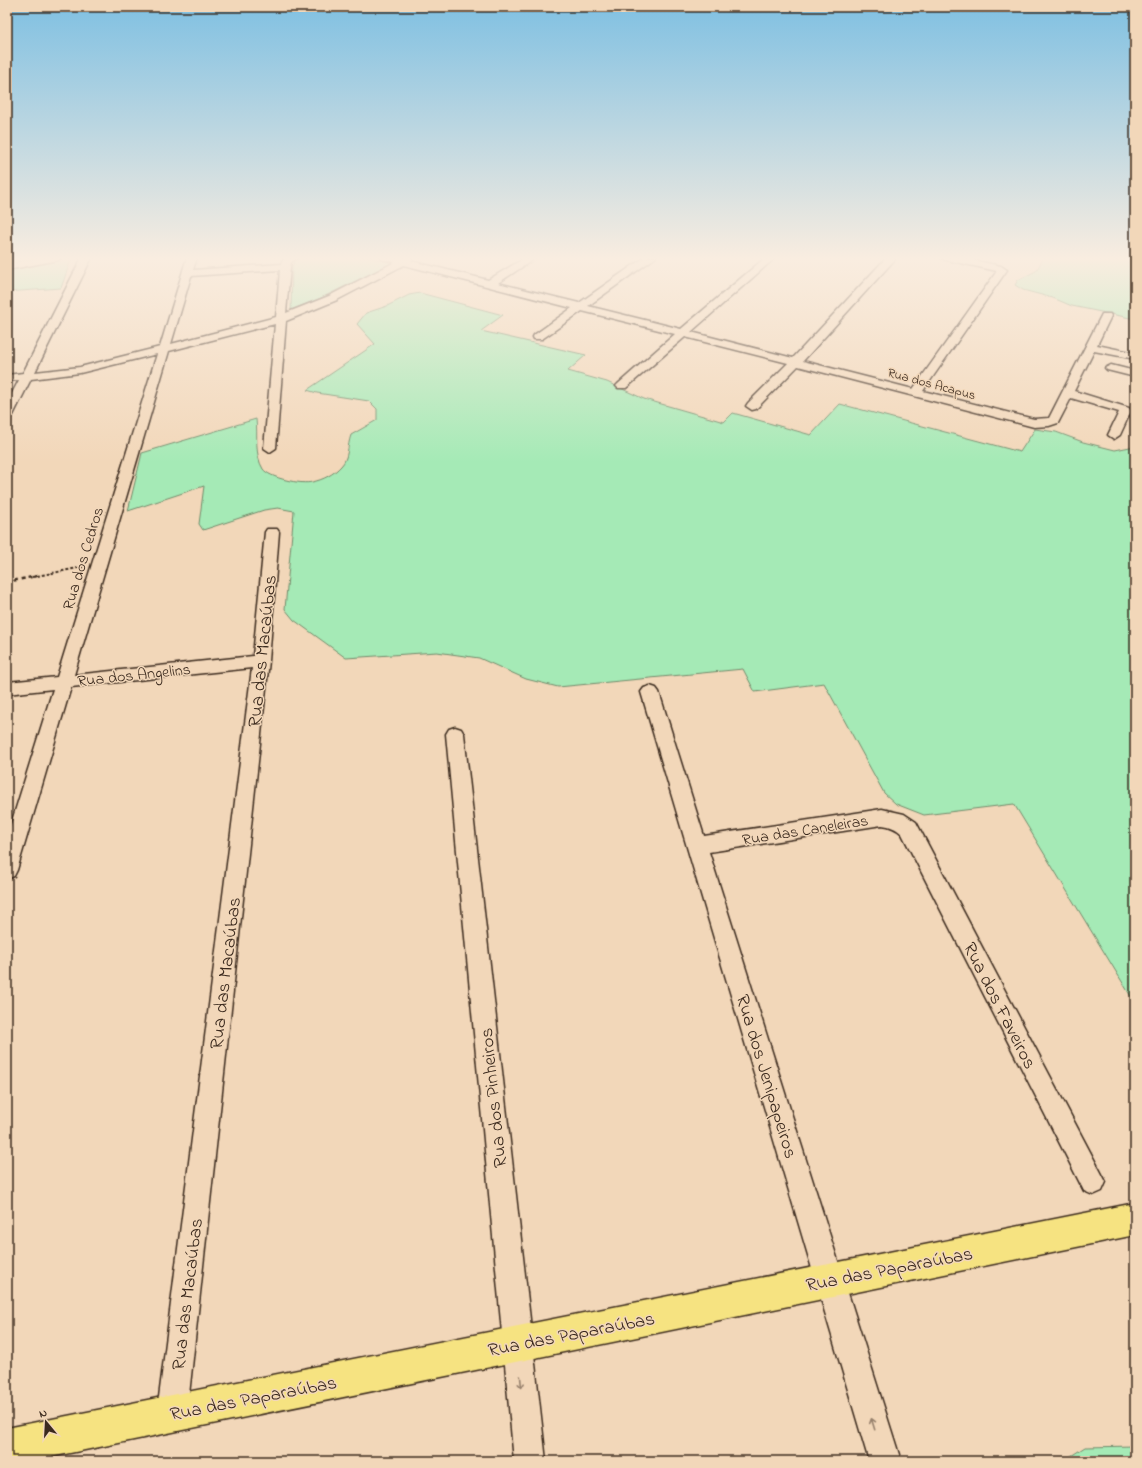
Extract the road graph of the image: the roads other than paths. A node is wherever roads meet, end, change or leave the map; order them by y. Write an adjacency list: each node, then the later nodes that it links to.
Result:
1 (53, 326): 19 (street)
2 (171, 326): 14 (street, Rua dos Cedros)
3 (256, 326): 14 (street)
4 (280, 326): 27 (street)
5 (555, 326): 12 (street)
6 (655, 326): 11 (street, Rua dos Acapus)
7 (693, 326): 11 (street)
8 (829, 326): 16 (street)
9 (963, 326): 22 (street)
10 (1101, 326): 13 (street)
11 (684, 333): 16 (street, Rua dos Acapus); 21 (street)
12 (538, 337)
13 (1090, 347): 15 (street); 23 (street)
14 (164, 349): 19 (street); 30 (street, Rua dos Cedros)
15 (1135, 356)
16 (796, 362): 22 (street, Rua dos Acapus); 24 (street)
17 (1111, 368): 18 (street)
18 (1135, 374)
19 (27, 376): 20 (street); 25 (street)
20 (7, 378)
21 (622, 386)
22 (916, 393): 23 (street, Rua dos Acapus)
23 (1067, 393): 26 (street)
24 (752, 406)
25 (7, 415)
26 (1114, 435)
27 (270, 448)
28 (272, 532): 29 (street, Rua das Macaúbas)
29 (261, 661): 30 (street, Rua dos Angelins); 41 (street, Rua das Macaúbas)
30 (64, 682): 31 (street, Rua dos Angelins); 36 (street, Rua dos Cedros)
31 (7, 688)
32 (650, 692): 35 (street, Rua dos Jenipapeiros)
33 (455, 734): 40 (street, Rua dos Pinheiros)
34 (910, 828): 35 (street, Rua das Caneleiras); 37 (street, Rua dos Faveiros)
35 (697, 846): 39 (street, Rua dos Jenipapeiros)
36 (7, 870)
37 (1093, 1182)
38 (1135, 1219): 39 (main road, Rua das Paparaúbas)
39 (831, 1280): 40 (main road, Rua das Paparaúbas); 44 (street, Rua dos Jenipapeiros, one-way to 39)
40 (517, 1344): 41 (main road, Rua das Paparaúbas); 43 (street, Rua dos Pinheiros, one-way to 43)
41 (172, 1413): 42 (main road, Rua das Paparaúbas)
42 (7, 1447)
43 (530, 1461)
44 (885, 1461)

